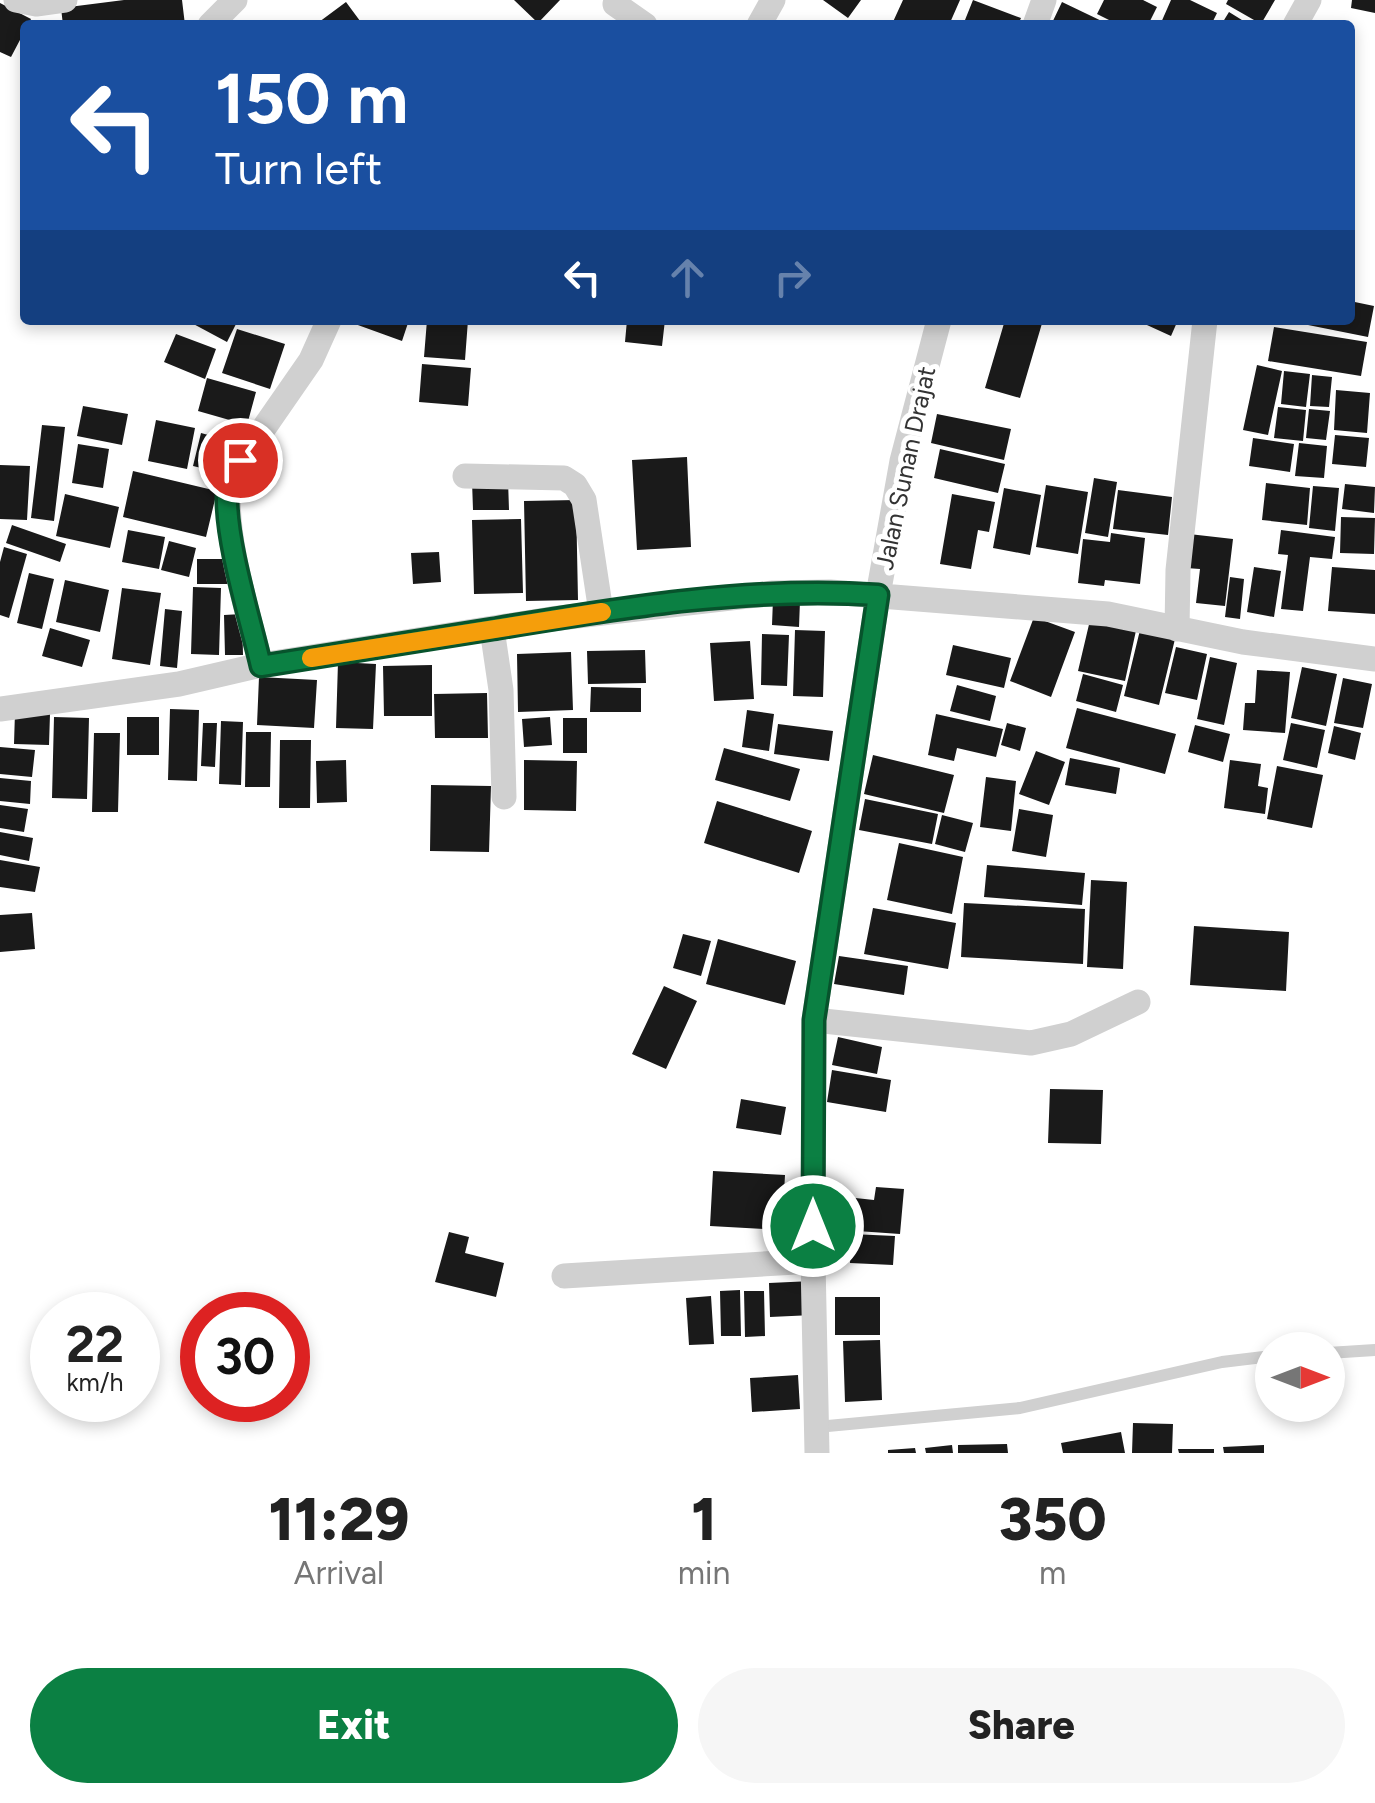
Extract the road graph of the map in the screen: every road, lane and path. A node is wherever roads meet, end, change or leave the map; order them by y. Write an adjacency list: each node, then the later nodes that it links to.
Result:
1 (16, 0): 2 (street)
2 (65, 0)
3 (235, 0): 5 (street)
4 (620, 1): 6 (street)
5 (215, 20)
6 (640, 20)
7 (327, 325): 16 (street)
8 (937, 325): 11 (street, Jalan Sunan Drajat)
9 (1204, 325): 14 (street)
10 (464, 476): 12 (street)
11 (878, 595): 12 (street); 14 (street); 20 (street, Jalan Sunan Drajat)
12 (601, 612): 13 (street)
13 (492, 630): 16 (street); 18 (street)
14 (1176, 630): 15 (street)
15 (1375, 659)
16 (261, 666): 17 (street)
17 (0, 709)
18 (504, 796)
19 (1138, 1002): 20 (street)
20 (814, 1020): 21 (street, Jalan Sunan Drajat)
21 (812, 1261): 22 (street); 26 (street, Jalan Sunan Drajat)
22 (564, 1276)
23 (1375, 1350): 24 (lane)
24 (1345, 1352)
25 (1255, 1358): 26 (lane)
26 (817, 1440)

